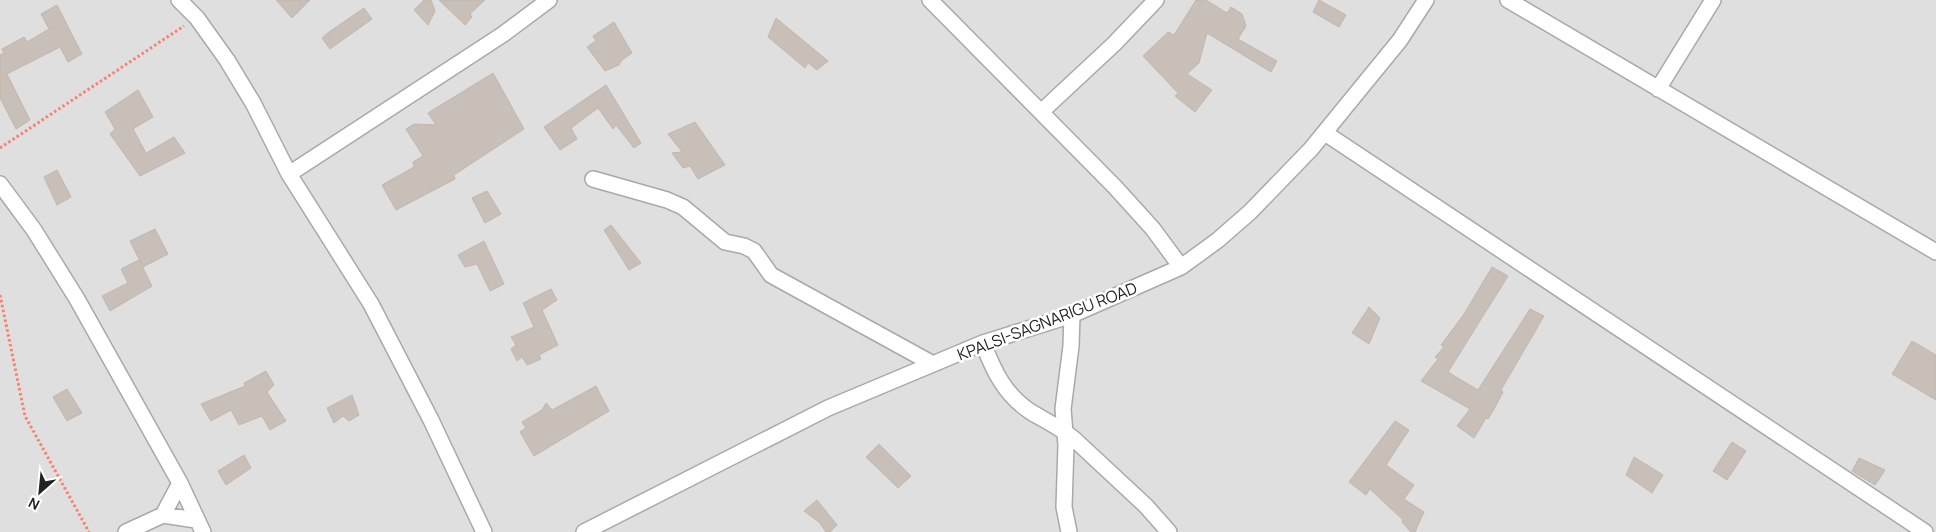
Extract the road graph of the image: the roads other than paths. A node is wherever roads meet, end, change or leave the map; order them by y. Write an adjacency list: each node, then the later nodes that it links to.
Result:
1 (179, 0): 11 (street)
2 (549, 0): 11 (street)
3 (930, 0): 9 (street)
4 (1156, 0): 9 (street)
5 (1426, 0): 10 (street, KPALSI-SAGNARIGU ROAD)
6 (1508, 0): 8 (street)
7 (1713, 0): 8 (street)
8 (1658, 89): 14 (street)
9 (1041, 112): 15 (street)
10 (1325, 133): 15 (street, KPALSI-SAGNARIGU ROAD); 28 (street)
11 (289, 174): 24 (street)
12 (593, 179): 18 (street)
13 (0, 184): 20 (street)
14 (1936, 252)
15 (1181, 267): 16 (street, KPALSI-SAGNARIGU ROAD)
16 (1072, 315): 17 (street, KPALSI-SAGNARIGU ROAD); 19 (street)
17 (984, 343): 18 (street, KPALSI-SAGNARIGU ROAD); 19 (street)
18 (933, 364): 25 (street, KPALSI-SAGNARIGU ROAD)
19 (1064, 431): 26 (street); 27 (street)
20 (180, 483): 21 (street); 22 (street)
21 (163, 515): 22 (street); 23 (street)
22 (199, 526)
23 (126, 532)
24 (484, 532)
25 (584, 532)
26 (1069, 532)
27 (1169, 532)
28 (1925, 532)

